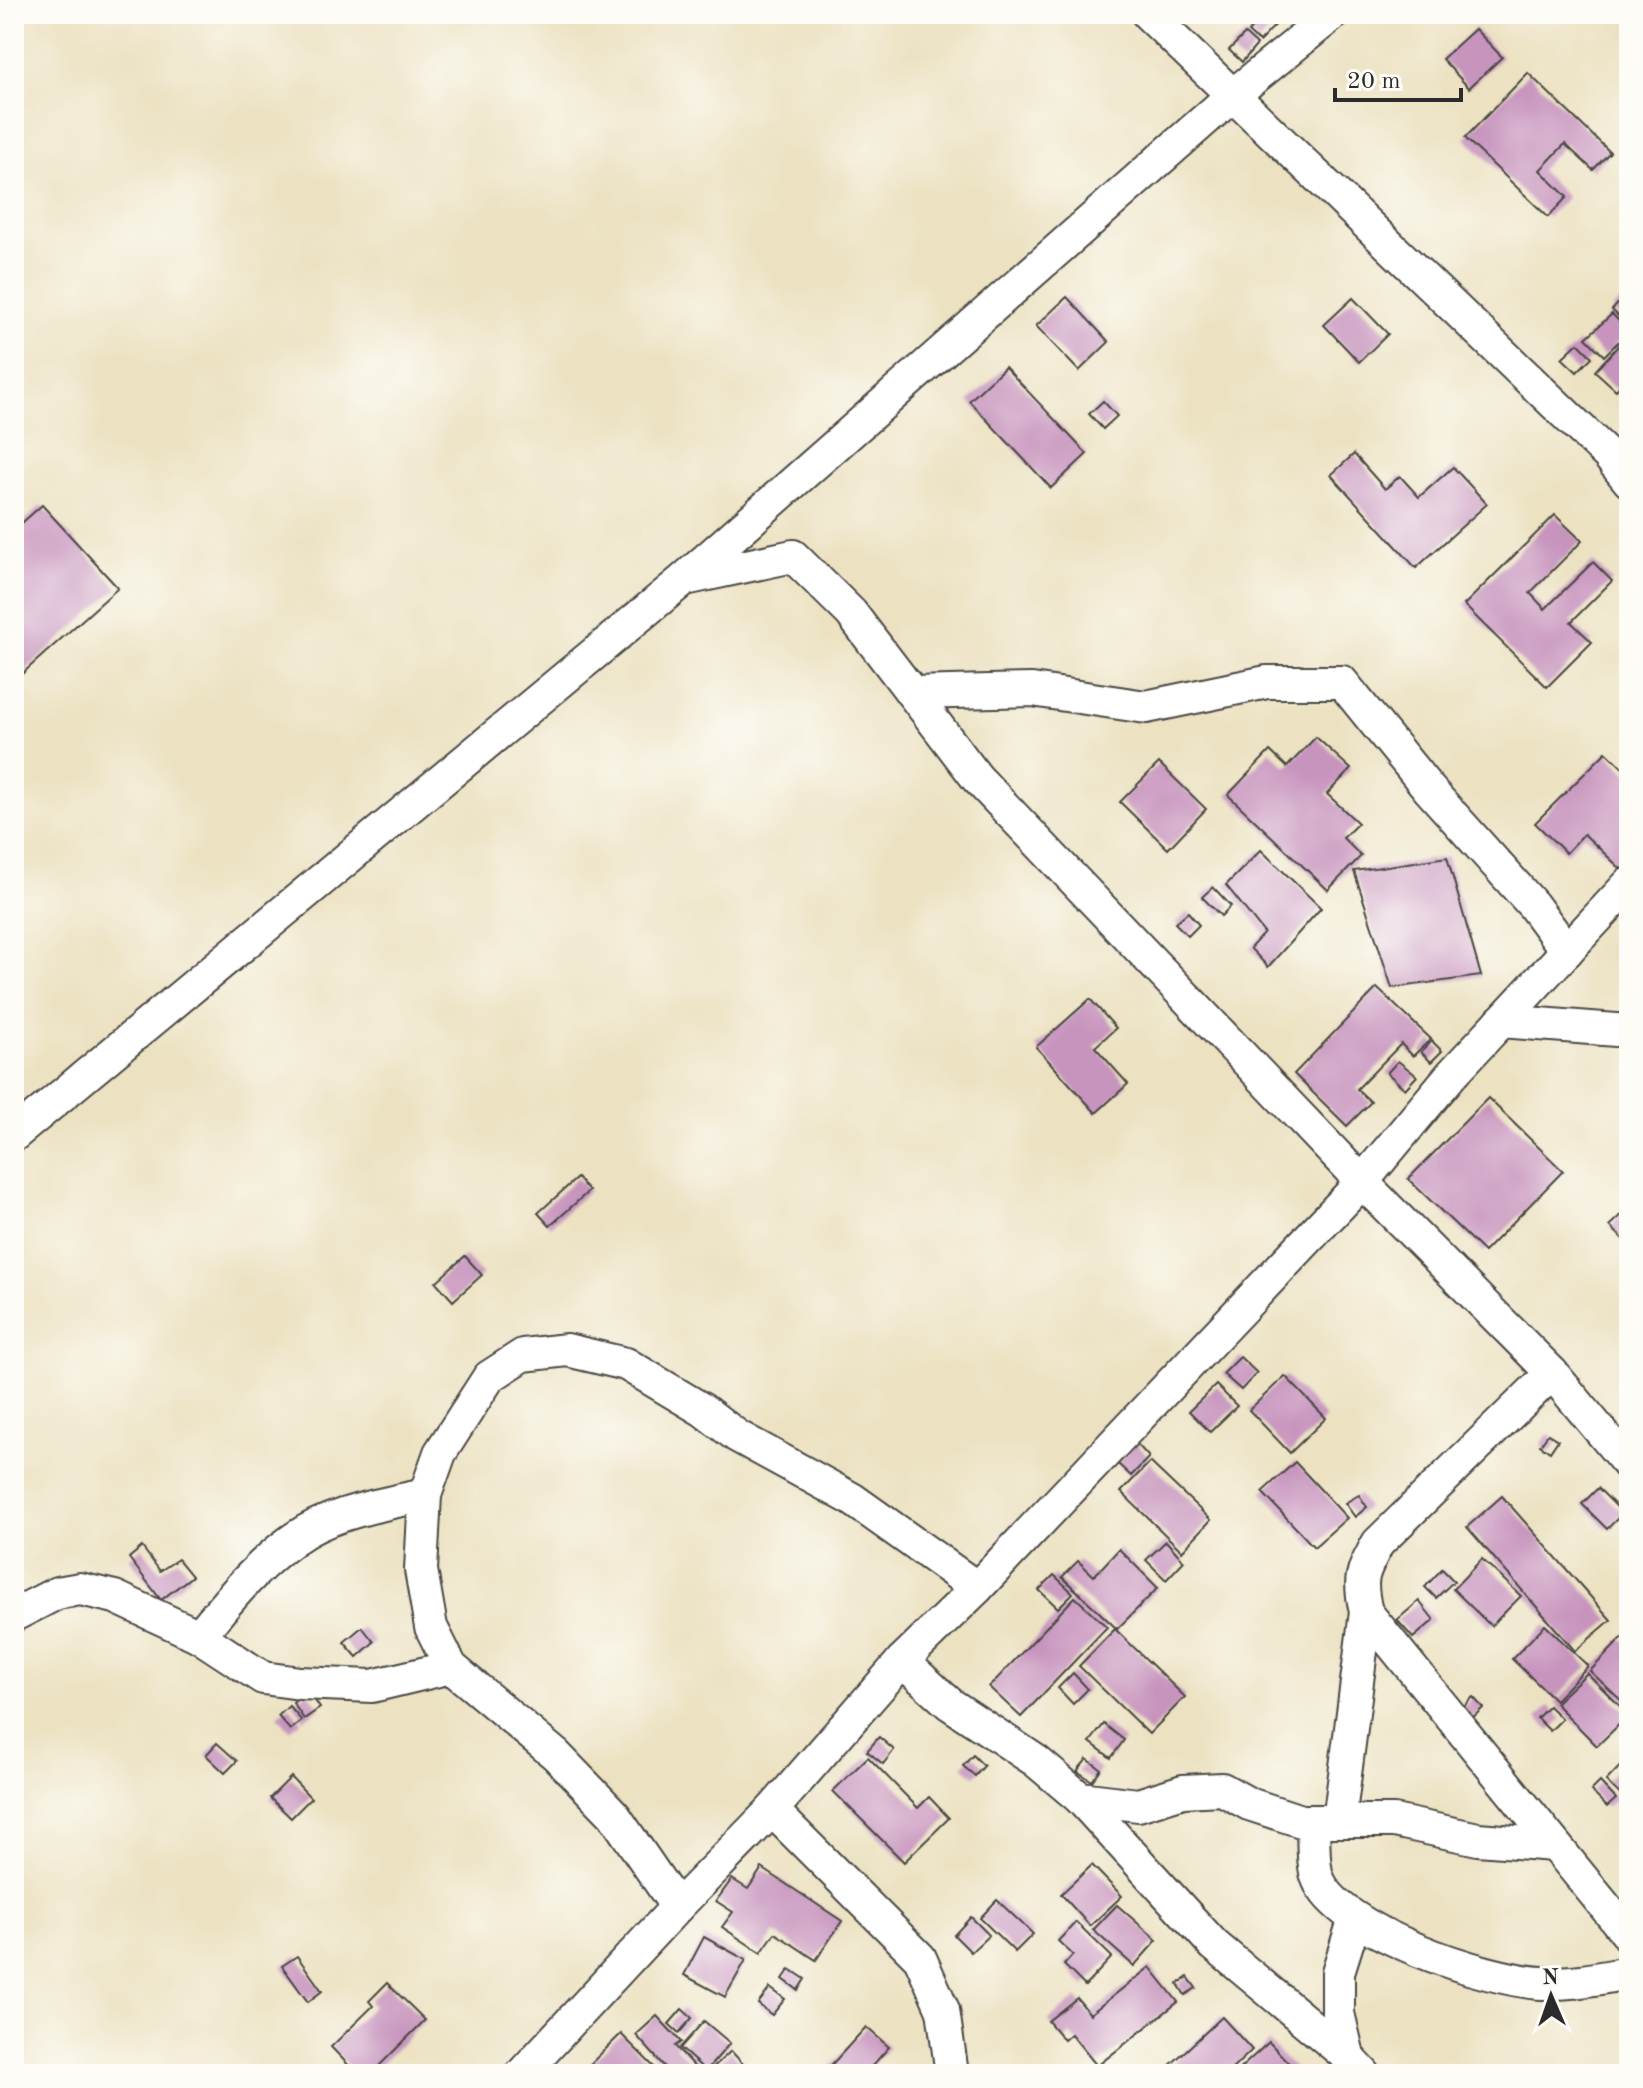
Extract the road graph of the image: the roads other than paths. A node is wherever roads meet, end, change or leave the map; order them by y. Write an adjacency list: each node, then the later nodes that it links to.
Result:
1 (1148, 14): 3 (street)
2 (1333, 14): 3 (street)
3 (1233, 95): 4 (street); 6 (street)
4 (1618, 454): 5 (street)
5 (1629, 481)
6 (683, 580): 7 (street); 12 (street)
7 (912, 693): 9 (street); 13 (street)
8 (1629, 884): 9 (street)
9 (1567, 951): 10 (street)
10 (1501, 1021): 11 (street); 13 (street)
11 (1629, 1031)
12 (14, 1135)
13 (1362, 1182): 14 (street); 17 (street)
14 (1552, 1373): 15 (street); 18 (street)
15 (1629, 1465)
16 (425, 1495): 17 (street); 20 (street); 22 (street)
17 (977, 1588): 21 (street)
18 (1366, 1612): 25 (street); 26 (street)
19 (14, 1615): 20 (street)
20 (199, 1636): 22 (street)
21 (902, 1661): 23 (street); 24 (street)
22 (451, 1667): 27 (street)
23 (1080, 1798): 25 (street); 31 (street)
24 (772, 1810): 27 (street); 33 (street)
25 (1326, 1821): 26 (street); 28 (street)
26 (1554, 1845): 29 (street)
27 (677, 1907): 32 (street)
28 (1355, 1918): 30 (street); 31 (street)
29 (1629, 1936)
30 (1629, 1973)
31 (1355, 2068)
32 (522, 2074)
33 (952, 2074)

